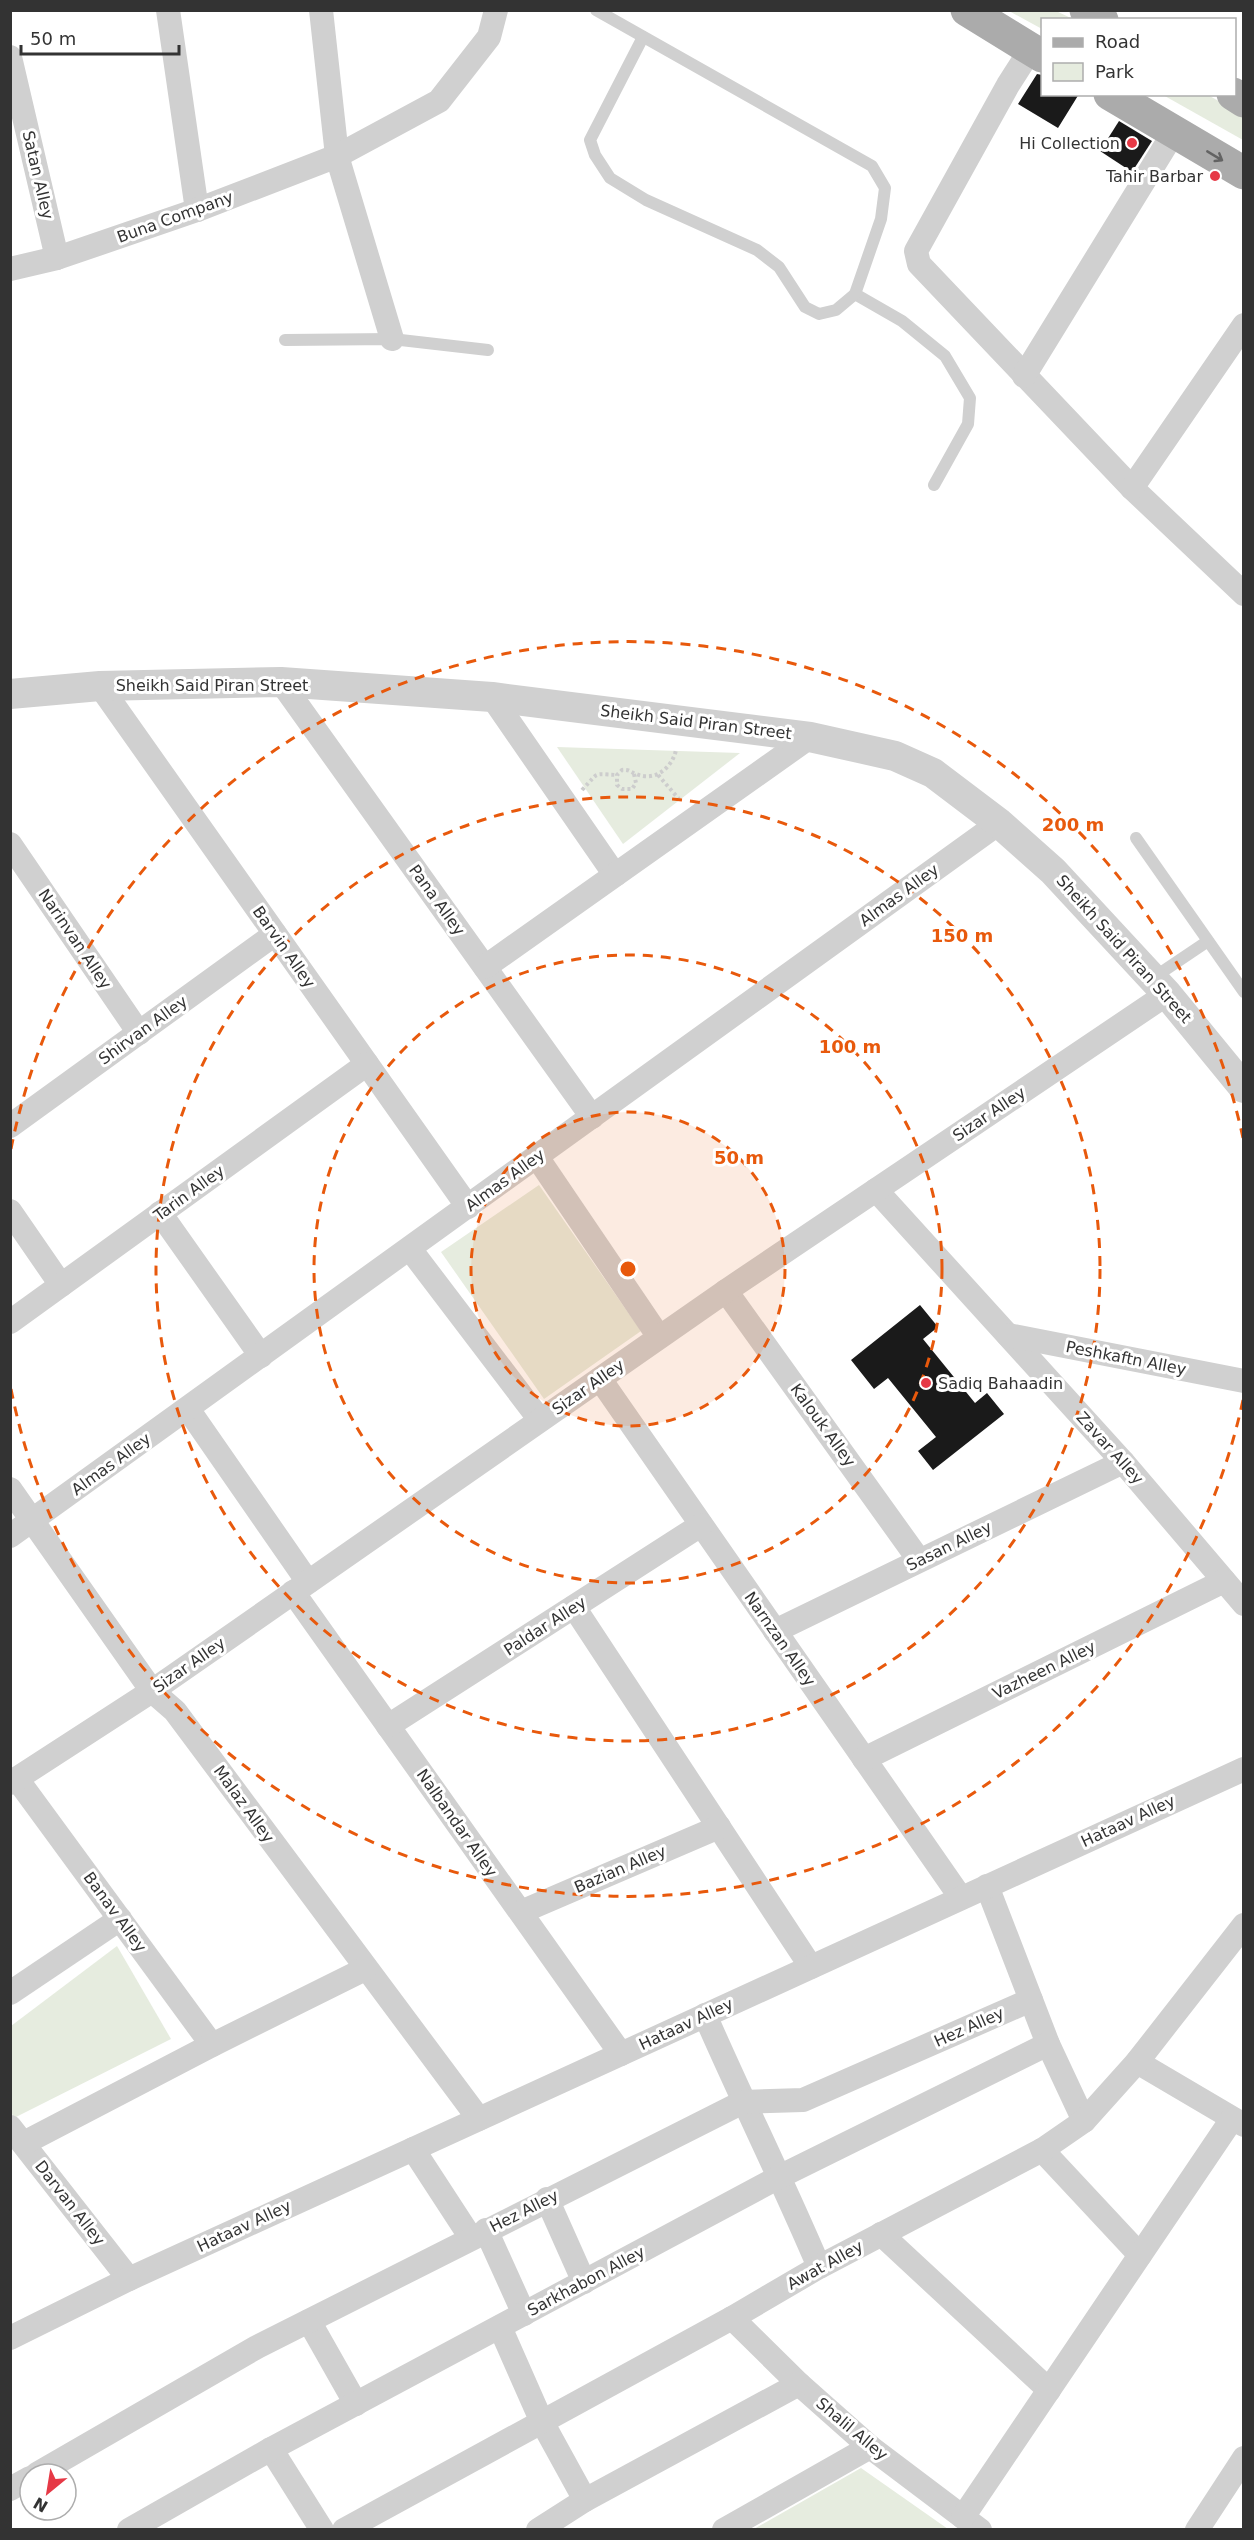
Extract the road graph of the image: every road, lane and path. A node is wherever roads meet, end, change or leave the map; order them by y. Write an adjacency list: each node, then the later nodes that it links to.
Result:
1 (168, 10): 13 (street)
2 (321, 10): 11 (street)
3 (496, 10): 11 (street, Buna Company)
4 (596, 10): 6 (lane)
5 (967, 10): 7 (main road)
6 (643, 37): 16 (lane); 16 (lane)
7 (1037, 53): 21 (street)
8 (10, 57): 14 (street, Satan Alley)
9 (1113, 96): 10 (main road)
10 (1174, 132): 12 (main road, one-way to 12); 21 (street)
11 (337, 156): 13 (street, Buna Company); 18 (street)
12 (1244, 173)
13 (196, 210): 14 (street, Buna Company)
14 (57, 258): 15 (street, Buna Company)
15 (10, 269)
16 (855, 294): 22 (lane)
17 (1244, 326): 23 (street)
18 (392, 339): 19 (lane); 20 (lane)
19 (285, 340)
20 (488, 350)
21 (1024, 376): 23 (street)
22 (934, 485)
23 (1132, 488): 24 (street)
24 (1244, 594)
25 (281, 682): 26 (street, Sheikh Said Piran Street); 28 (street, Sheikh Said Piran Street); 42 (street, Pana Alley)
26 (100, 686): 27 (street, Sheikh Said Piran Street); 40 (street, Barvin Alley)
27 (10, 694)
28 (492, 697): 29 (street, Sheikh Said Piran Street); 35 (street)
29 (810, 737): 36 (street, Sheikh Said Piran Street); 39 (street)
30 (676, 750): 33 (path)
31 (634, 774): 32 (path); 32 (path); 33 (path)
32 (617, 775): 35 (path)
33 (658, 775): 34 (path)
34 (679, 799)
35 (566, 804): 39 (street)
36 (999, 823): 43 (street, Sheikh Said Piran Street); 48 (street, Almas Alley)
37 (1136, 838): 41 (lane)
38 (10, 844): 45 (street, Narinvan Alley)
39 (615, 875): 42 (street)
40 (275, 934): 45 (street, Shirvan Alley); 46 (street, Barvin Alley)
41 (1208, 941): 43 (lane); 44 (lane)
42 (485, 967): 48 (street, Pana Alley)
43 (1160, 986): 47 (street, Sheikh Said Piran Street); 51 (street, Sizar Alley)
44 (1244, 992)
45 (139, 1033): 49 (street, Shirvan Alley)
46 (367, 1064): 52 (street, Barvin Alley); 54 (street, Tarin Alley)
47 (1244, 1088)
48 (592, 1117): 50 (street, Almas Alley)
49 (10, 1126)
50 (537, 1157): 52 (street, Almas Alley); 60 (street)
51 (876, 1190): 57 (street, Sizar Alley); 59 (street, Zavar Alley)
52 (468, 1207): 55 (street, Almas Alley)
53 (10, 1211): 56 (street)
54 (160, 1214): 56 (street, Tarin Alley); 61 (street)
55 (410, 1249): 61 (street, Almas Alley); 65 (street)
56 (61, 1285): 58 (street, Tarin Alley)
57 (726, 1291): 60 (street, Sizar Alley); 71 (street, Kalouk Alley)
58 (10, 1322)
59 (1008, 1335): 63 (street, Peshkaftn Alley); 66 (street, Zavar Alley)
60 (659, 1337): 62 (street, Sizar Alley)
61 (261, 1356): 64 (street, Almas Alley)
62 (600, 1379): 65 (street, Sizar Alley); 69 (street, Narnzan Alley)
63 (1244, 1381)
64 (188, 1409): 68 (street, Almas Alley); 73 (street, Nalbandar Alley)
65 (540, 1420): 73 (street, Sizar Alley)
66 (1124, 1462): 71 (street, Sasan Alley); 72 (street, Zavar Alley)
67 (10, 1489): 68 (street, Malaz Alley)
68 (33, 1521): 70 (street, Almas Alley); 77 (street, Malaz Alley)
69 (701, 1525): 75 (street, Paldar Alley); 76 (street, Narnzan Alley)
70 (10, 1536)
71 (919, 1560): 76 (street, Sasan Alley)
72 (1224, 1581): 74 (street, Zavar Alley); 79 (street, Vazheen Alley)
73 (301, 1587): 77 (street, Sizar Alley); 78 (street, Nalbandar Alley)
74 (1244, 1604)
75 (574, 1607): 78 (street, Paldar Alley); 82 (street)
76 (775, 1631): 79 (street, Narnzan Alley)
77 (152, 1691): 81 (street, Sizar Alley); 89 (street, Malaz Alley)
78 (388, 1726): 85 (street, Nalbandar Alley)
79 (864, 1759): 84 (street, Narnzan Alley)
80 (1244, 1769): 83 (street, Hataav Alley)
81 (14, 1781): 86 (street, Banav Alley)
82 (719, 1827): 85 (street, Bazian Alley); 88 (street)
83 (987, 1886): 84 (street, Hataav Alley); 91 (street)
84 (961, 1898): 88 (street, Hataav Alley)
85 (521, 1912): 95 (street, Nalbandar Alley)
86 (120, 1919): 90 (street); 94 (street, Banav Alley)
87 (1244, 1925): 96 (street, Awat Alley)
88 (811, 1966): 92 (street, Hataav Alley)
89 (365, 1969): 94 (street); 98 (street, Malaz Alley)
90 (10, 1993)
91 (1031, 2000): 93 (street); 97 (street, Hez Alley)
92 (705, 2015): 95 (street, Hataav Alley); 97 (street)
93 (1048, 2044): 99 (street); 104 (street, Sarkhabon Alley)
94 (212, 2045): 101 (street)
95 (621, 2054): 98 (street, Hataav Alley)
96 (1137, 2062): 99 (street, Awat Alley); 100 (street)
97 (743, 2102): 104 (street); 105 (street, Hez Alley)
98 (479, 2119): 102 (street, Hataav Alley)
99 (1084, 2121): 103 (street, Awat Alley)
100 (1238, 2122): 108 (street)
101 (17, 2135): 110 (street, Darvan Alley)
102 (413, 2149): 106 (street); 110 (street, Hataav Alley)
103 (1042, 2150): 107 (street, Awat Alley); 108 (street)
104 (781, 2176): 109 (street); 111 (street, Sarkhabon Alley)
105 (547, 2199): 106 (street, Hez Alley); 111 (street)
106 (479, 2234): 112 (street); 114 (street, Hez Alley)
107 (881, 2234): 109 (street, Awat Alley); 118 (street)
108 (1140, 2254): 118 (street)
109 (819, 2267): 113 (street, Awat Alley)
110 (129, 2279): 116 (street, Hataav Alley)
111 (584, 2282): 112 (street, Sarkhabon Alley)
112 (524, 2314): 115 (street, Sarkhabon Alley)
113 (732, 2318): 117 (street, Shalil Alley); 120 (street, Awat Alley)
114 (309, 2321): 119 (street); 124 (street, Hez Alley)
115 (500, 2327): 119 (street, Sarkhabon Alley); 120 (street)
116 (10, 2338)
117 (799, 2384): 121 (street, Shalil Alley); 125 (street)
118 (1049, 2390): 126 (street)
119 (356, 2404): 122 (street, Sarkhabon Alley)
120 (541, 2420): 125 (street); 130 (street, Awat Alley)
121 (870, 2447): 126 (street, Shalil Alley); 131 (street)
122 (271, 2449): 128 (street, Sarkhabon Alley); 129 (street)
123 (1244, 2458): 132 (street)
124 (58, 2462)
125 (585, 2500): 127 (street)
126 (972, 2523)
127 (553, 2526)
128 (129, 2529)
129 (322, 2529)
130 (344, 2529)
131 (724, 2529)
132 (1197, 2529)

